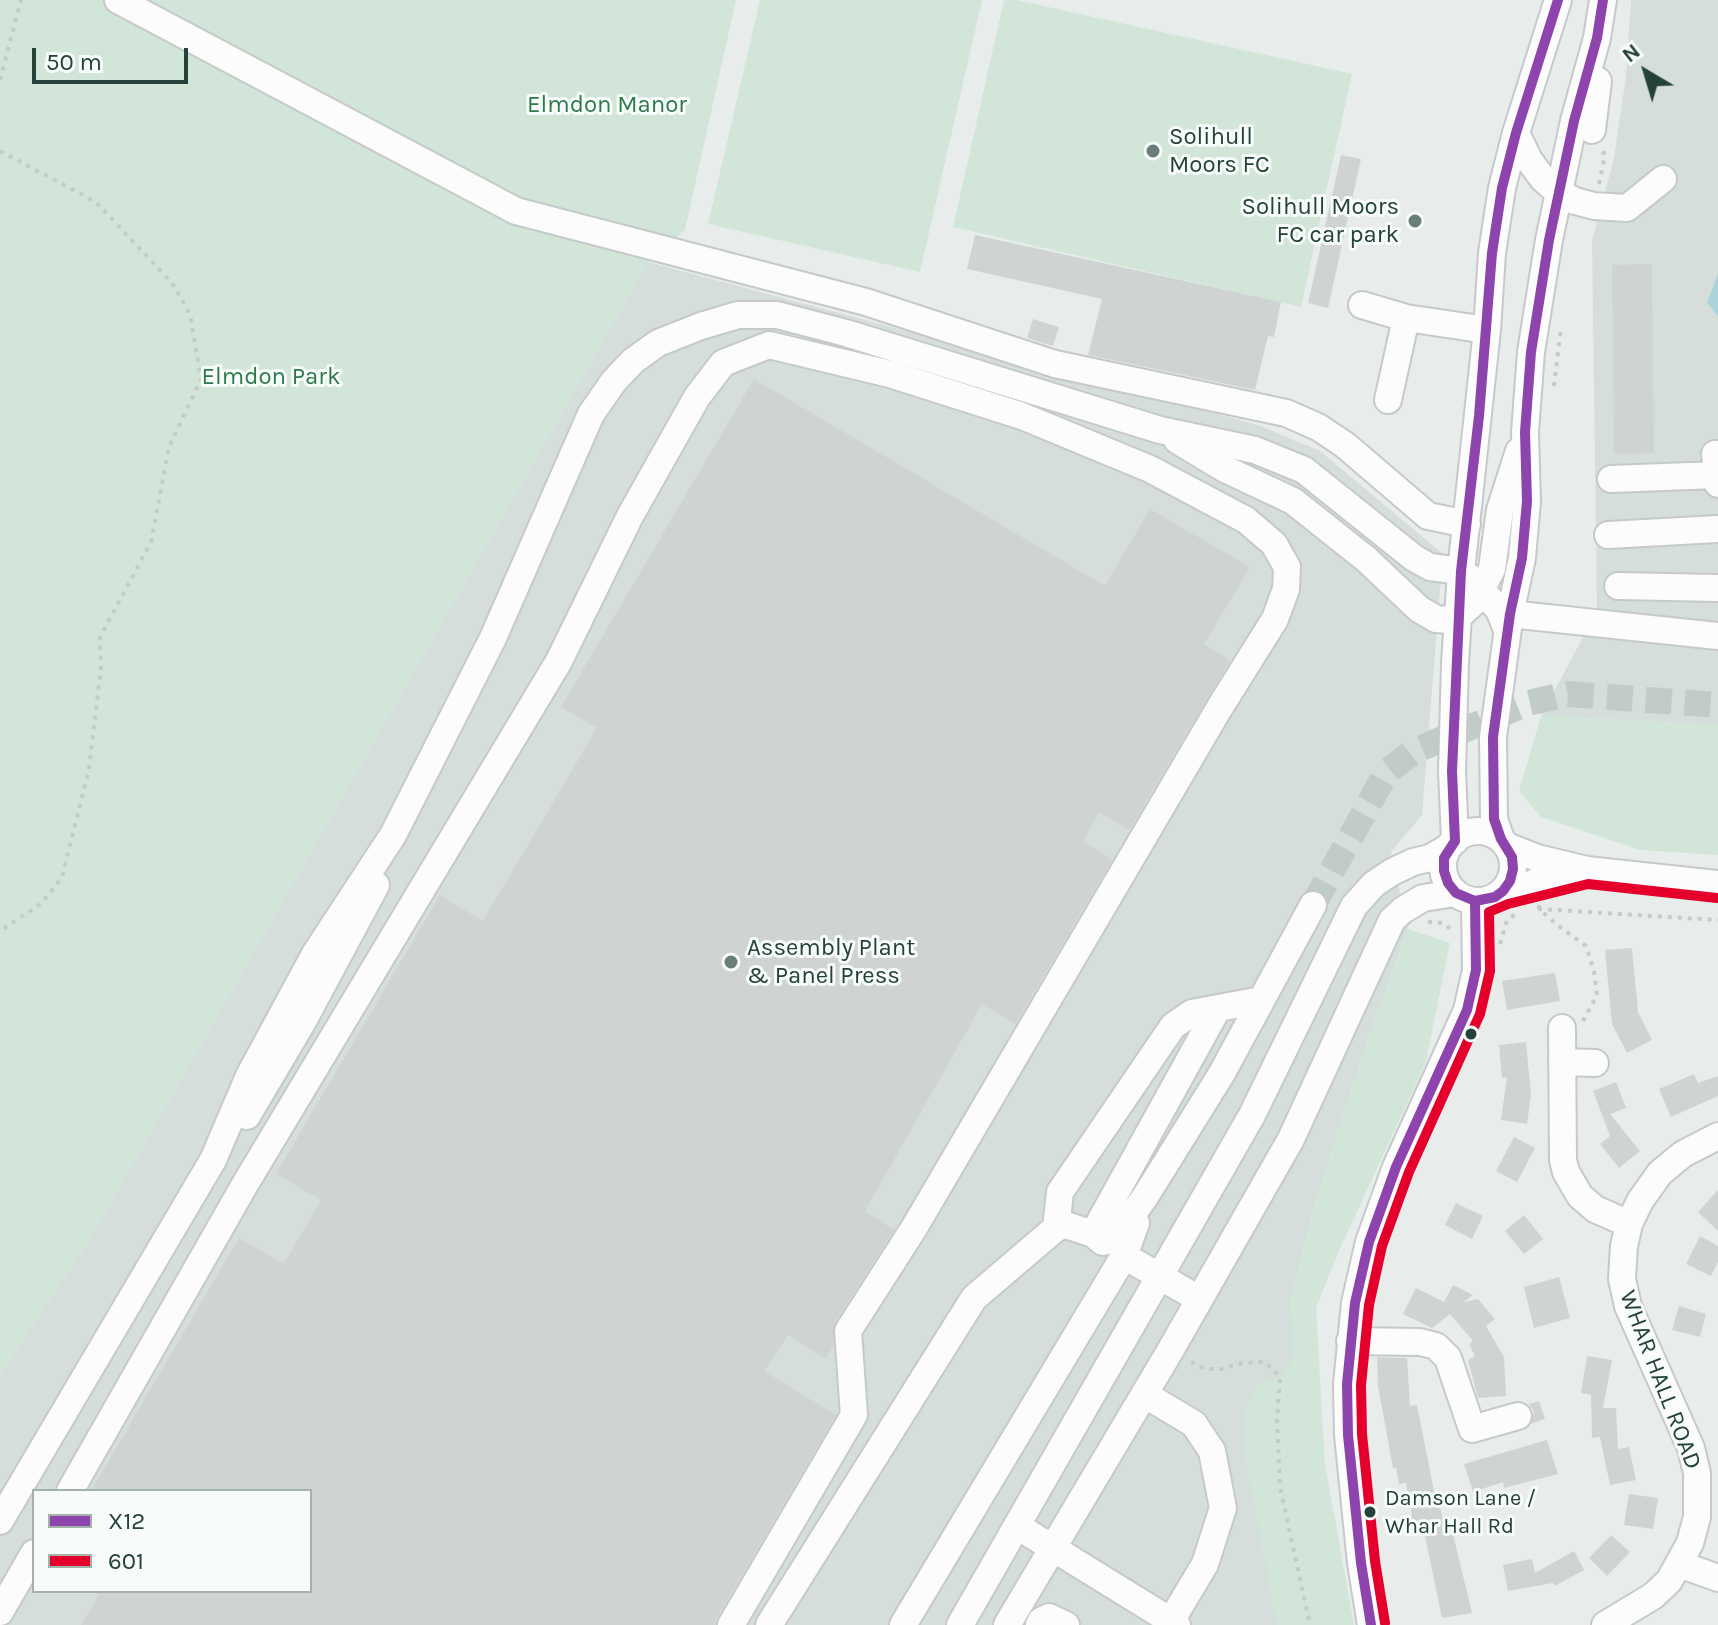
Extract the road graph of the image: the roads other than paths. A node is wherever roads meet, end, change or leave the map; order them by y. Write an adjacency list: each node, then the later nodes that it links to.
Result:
1 (118, 0): 19 (street)
2 (1558, 0): 5 (street)
3 (1603, 0): 4 (street)
4 (1597, 38): 6 (street); 8 (street)
5 (1516, 133): 8 (street); 11 (street)
6 (1596, 139)
7 (1663, 179): 8 (street)
8 (1567, 197): 14 (street)
9 (1362, 305): 10 (street)
10 (1406, 318): 11 (street); 12 (street)
11 (1487, 330): 20 (street)
12 (1388, 400)
13 (1160, 430): 23 (street); 28 (street); 57 (street)
14 (1525, 432): 26 (street); 29 (street)
15 (1718, 454): 16 (street)
16 (1717, 475): 17 (street); 18 (street)
17 (1611, 479)
18 (1718, 484)
19 (1397, 492): 20 (street); 23 (street)
20 (1467, 524): 24 (street)
21 (1718, 529): 22 (street)
22 (1608, 535)
23 (1397, 544): 24 (street)
24 (1461, 571): 26 (street); 28 (street)
25 (1618, 586): 27 (street)
26 (1483, 588): 28 (street); 29 (street)
27 (1718, 588)
28 (1448, 618): 32 (street)
29 (1508, 622): 30 (street); 31 (street)
30 (1718, 636)
31 (1504, 843): 32 (street); 33 (street); 35 (street)
32 (1452, 844): 36 (street); 41 (street)
33 (1587, 870): 34 (street); 35 (street)
34 (1718, 884)
35 (1503, 891): 36 (street)
36 (1465, 897): 42 (street); 53 (street)
37 (1313, 905): 38 (street)
38 (1261, 1000): 39 (street); 46 (street)
39 (1218, 1008): 48 (street); 49 (street)
40 (1562, 1028): 43 (street)
41 (1290, 1038): 42 (street); 51 (street)
42 (1328, 1057): 52 (street)
43 (1562, 1062): 44 (street); 47 (street)
44 (1595, 1063)
45 (1718, 1136): 47 (street, WHAR HALL ROAD)
46 (1145, 1197): 49 (street); 50 (street)
47 (1629, 1224): 61 (street, WHAR HALL ROAD)
48 (1056, 1228): 49 (street); 66 (street)
49 (1093, 1234)
50 (1124, 1256): 51 (street); 67 (street)
51 (1159, 1276): 52 (street); 58 (street)
52 (1199, 1299): 54 (street)
53 (1350, 1341): 55 (street); 72 (street)
54 (1144, 1394): 59 (street); 64 (street)
55 (1518, 1416)
56 (71, 1489): 65 (street)
57 (0, 1521)
58 (1017, 1526): 59 (street); 68 (street)
59 (1052, 1549): 64 (street); 69 (street)
60 (32, 1556): 63 (street)
61 (1679, 1564): 62 (street); 73 (street, WHAR HALL ROAD)
62 (1718, 1578)
63 (0, 1612)
64 (1173, 1624)
65 (731, 1625)
66 (769, 1625)
67 (903, 1625)
68 (960, 1625)
69 (1007, 1625)
70 (1039, 1625): 71 (street)
71 (1066, 1625)
72 (1371, 1625)
73 (1605, 1625)

